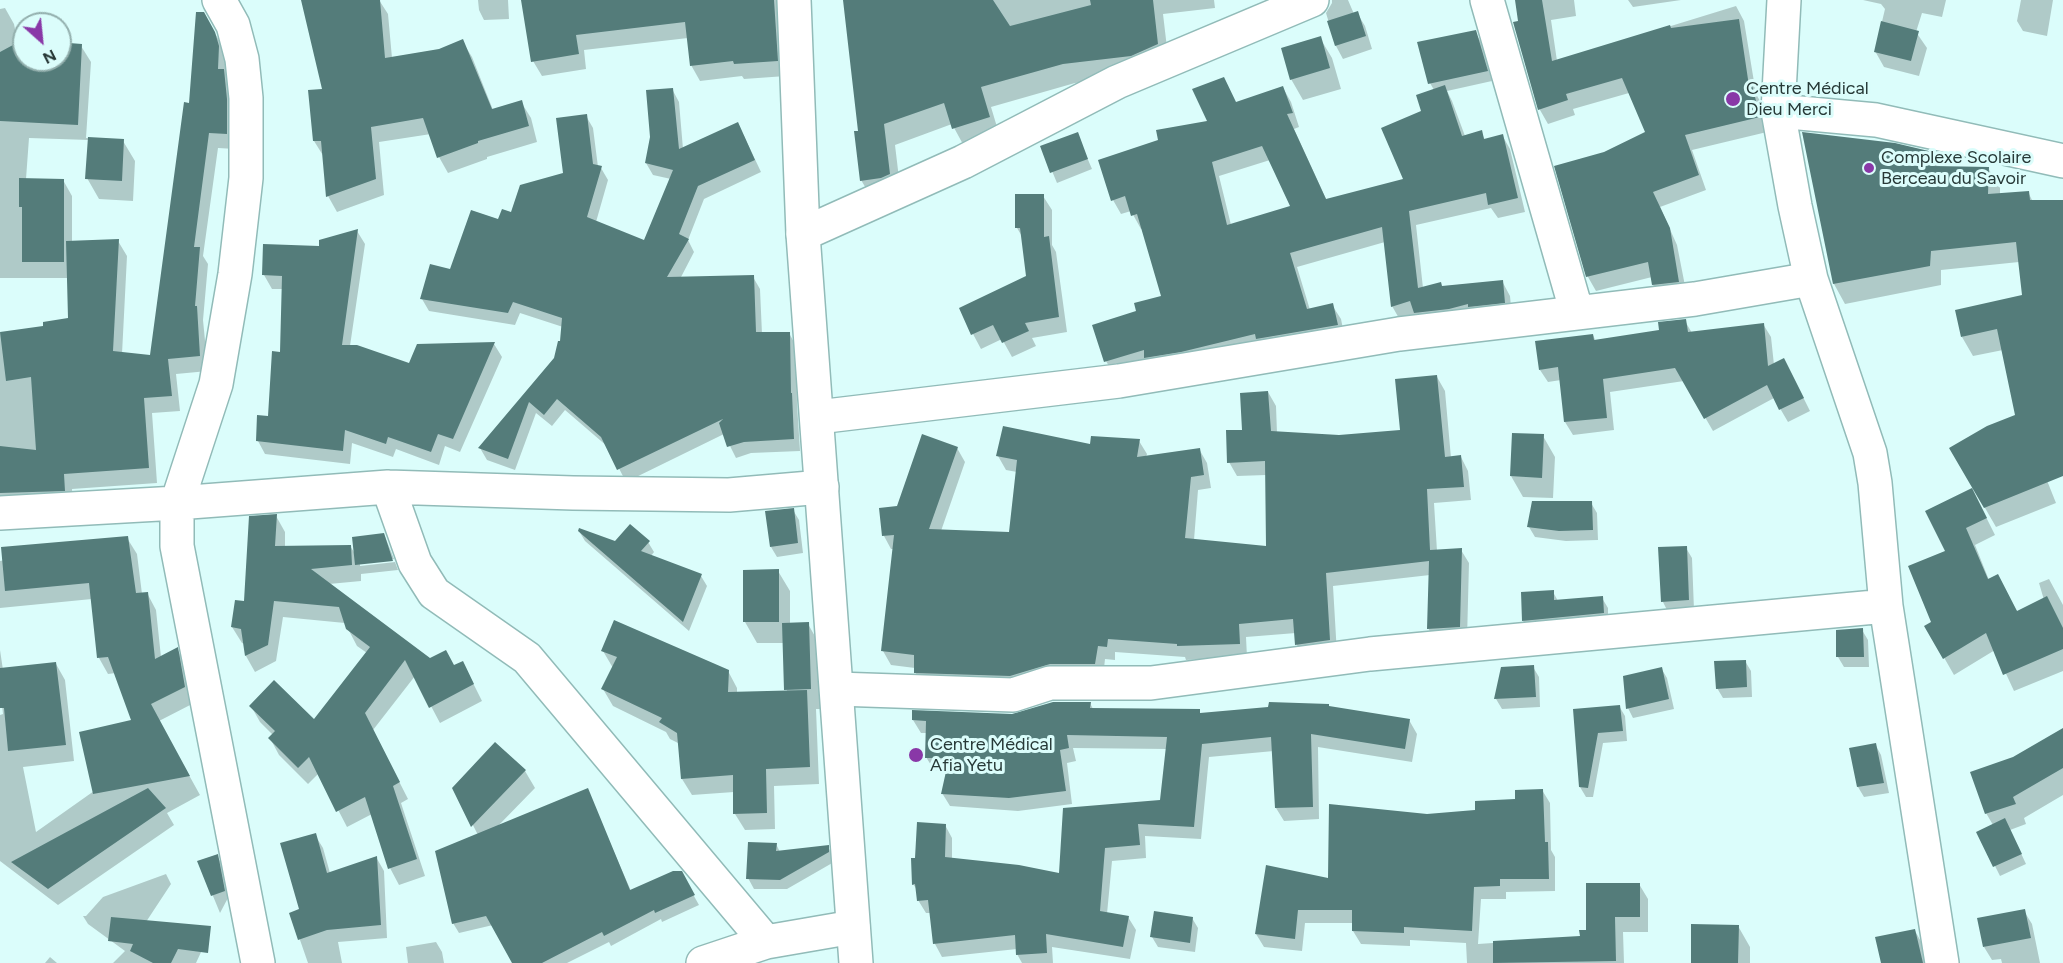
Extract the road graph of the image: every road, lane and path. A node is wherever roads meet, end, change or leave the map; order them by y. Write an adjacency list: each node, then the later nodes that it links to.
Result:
1 (219, 0): 14 (street)
2 (794, 0): 8 (street)
3 (1312, 0): 8 (street)
4 (1487, 0): 10 (street)
5 (1784, 0): 6 (street)
6 (1778, 111): 7 (street); 9 (street)
7 (2063, 161)
8 (803, 234): 11 (street)
9 (1811, 279): 10 (street); 16 (street)
10 (1577, 313): 11 (street)
11 (818, 417): 13 (street)
12 (388, 487): 13 (street); 14 (street); 19 (street)
13 (822, 487): 17 (street)
14 (177, 503): 15 (street); 20 (street)
15 (0, 513)
16 (1886, 606): 17 (street); 23 (street)
17 (837, 689): 18 (street)
18 (853, 927): 19 (street); 22 (street)
19 (766, 942): 21 (street)
20 (258, 963)
21 (703, 963)
22 (856, 963)
23 (1942, 963)

